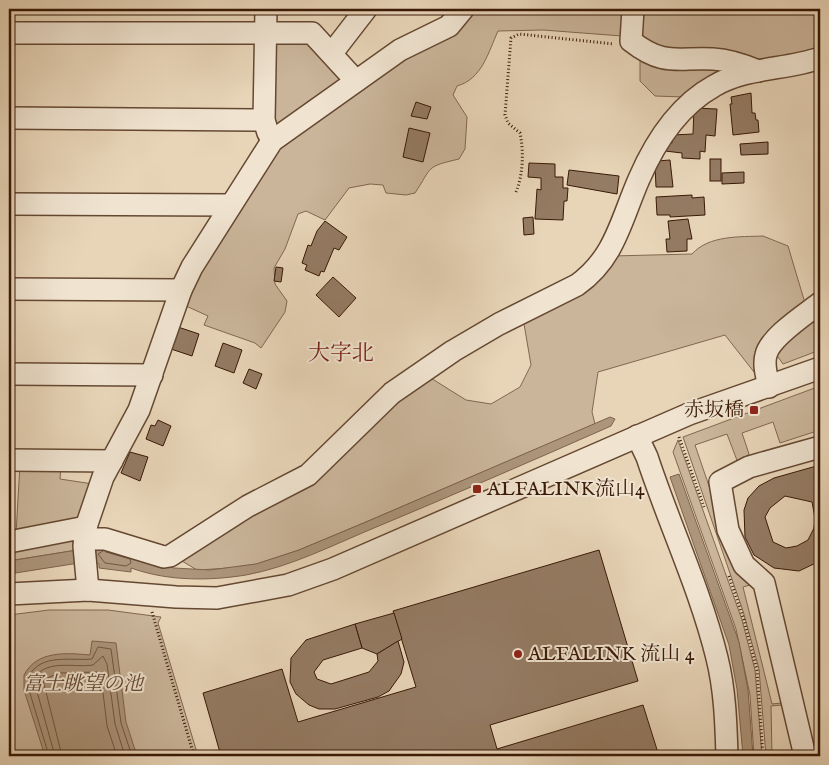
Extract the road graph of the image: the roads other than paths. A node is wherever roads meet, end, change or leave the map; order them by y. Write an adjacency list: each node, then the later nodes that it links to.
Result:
1 (266, 9): 6 (street)
2 (366, 9): 7 (street)
3 (463, 9): 10 (street)
4 (633, 9): 9 (street)
5 (9, 33): 6 (street)
6 (266, 33): 7 (street); 12 (street)
7 (332, 53): 10 (street)
8 (820, 58): 9 (street)
9 (758, 71): 28 (street)
10 (356, 81): 13 (street)
11 (9, 118): 12 (street)
12 (264, 120): 13 (street)
13 (272, 141): 15 (street)
14 (9, 204): 15 (street)
15 (231, 205): 17 (street)
16 (9, 289): 17 (street)
17 (181, 290): 21 (street)
18 (820, 303): 22 (street)
19 (820, 368): 22 (street)
20 (9, 374): 21 (street)
21 (152, 375): 26 (street)
22 (769, 386): 23 (street)
23 (637, 436): 29 (street); 31 (street)
24 (820, 447): 32 (street)
25 (9, 460): 26 (street)
26 (112, 461): 28 (street)
27 (9, 542): 28 (street)
28 (85, 544): 29 (street)
29 (88, 590): 30 (street)
30 (9, 594)
31 (727, 756)
32 (805, 756)

